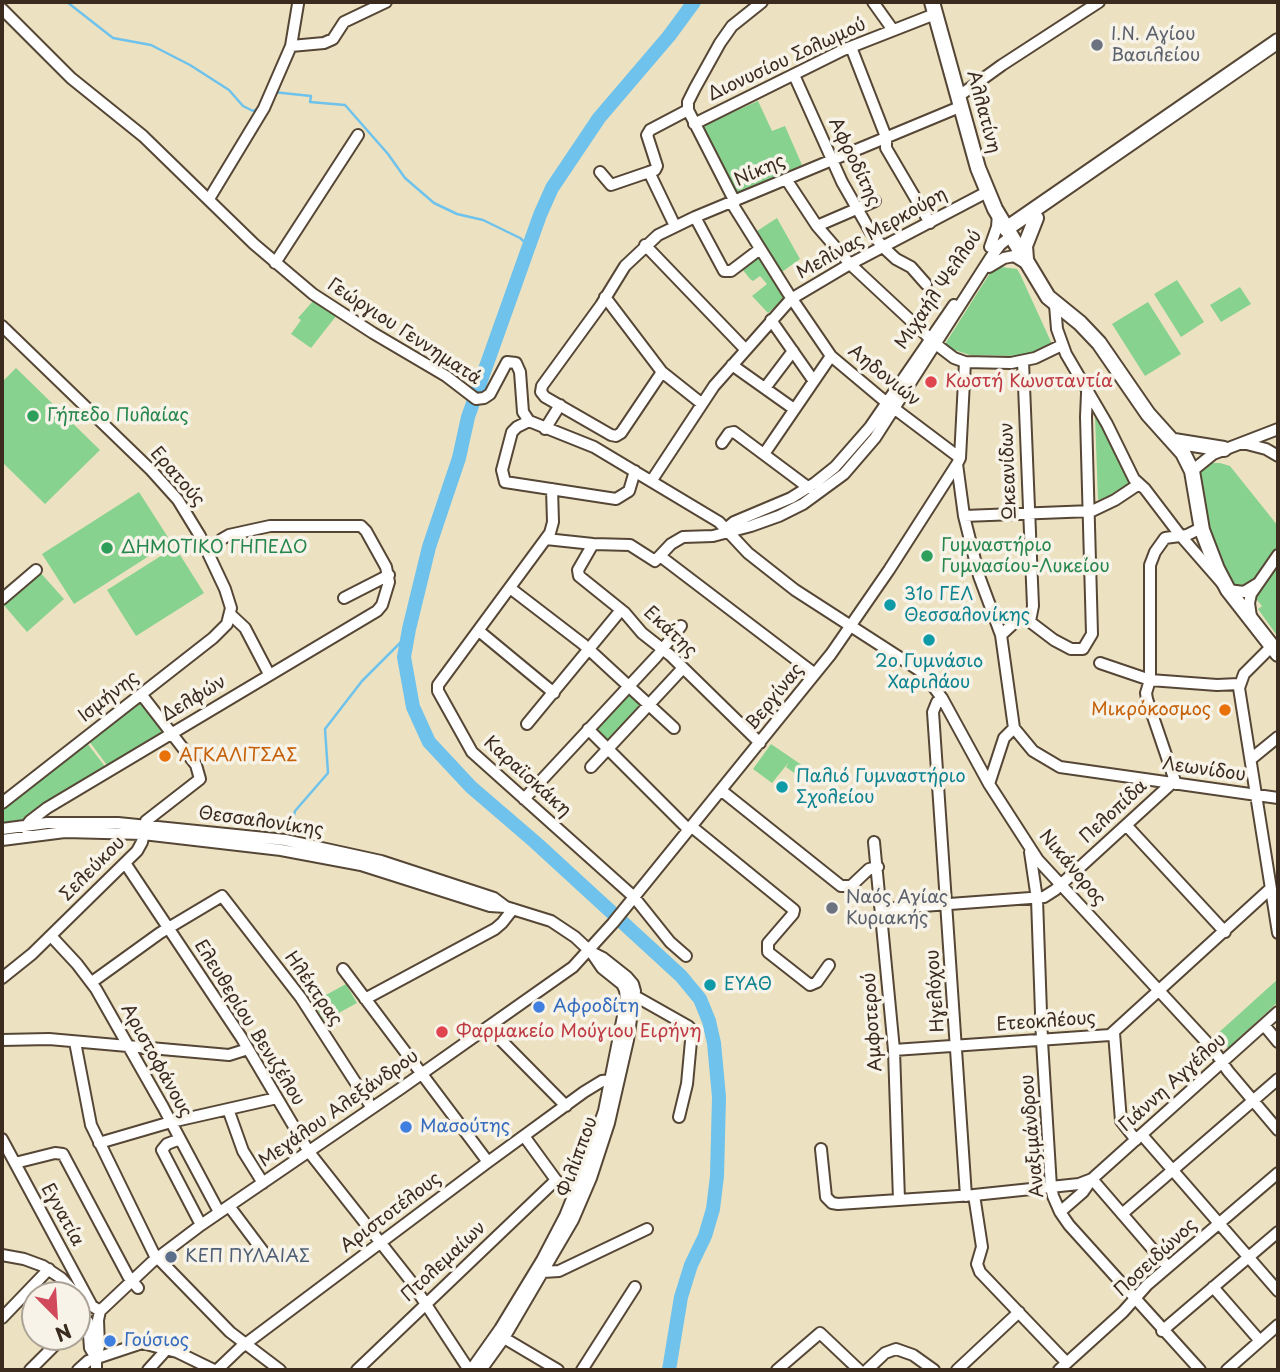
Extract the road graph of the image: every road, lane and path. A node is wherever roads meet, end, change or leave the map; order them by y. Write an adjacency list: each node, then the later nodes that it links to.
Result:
1 (386, 2): 10 (street)
2 (762, 2): 15 (street)
3 (873, 2): 8 (street)
4 (1099, 2): 14 (street, Νίκης)
5 (298, 4): 10 (street)
6 (933, 8): 8 (street, Διονυσίου Σολωμού); 14 (main road, Αλλατίνη)
7 (2, 9): 24 (street, Γεώργιου Γεννηματά)
8 (893, 30): 11 (street, Διονυσίου Σολωμού)
9 (1278, 41): 29 (main road, Μιχαήλ Ψελλού)
10 (291, 46): 24 (street)
11 (851, 47): 13 (street, Διονυσίου Σολωμού); 18 (street)
12 (1278, 52): 29 (main road, Μιχαήλ Ψελλού)
13 (794, 75): 16 (street, Διονυσίου Σολωμού); 19 (street, Αφροδίτης)
14 (961, 101): 18 (street, Νίκης); 23 (main road, Αλλατίνη)
15 (688, 110): 16 (street, Αηδονιών); 21 (street)
16 (695, 124): 26 (street, Αηδονιών)
17 (358, 135): 39 (street)
18 (886, 137): 19 (street, Νίκης); 31 (street)
19 (832, 160): 22 (street, Νίκης); 27 (street, Αφροδίτης)
20 (600, 172): 21 (street)
21 (649, 172): 32 (street)
22 (786, 178): 26 (street, Νίκης); 33 (street)
23 (987, 192): 28 (main road, Αλλατίνη); 31 (street, Μελίνας Μερκούρη)
24 (209, 199): 39 (street, Γεώργιου Γεννηματά)
25 (875, 201): 27 (street)
26 (733, 202): 30 (street, Νίκης); 38 (street, Αηδονιών)
27 (856, 209): 33 (street); 36 (street, Αφροδίτης)
28 (997, 213): 29 (main road); 34 (main road, Αλλατίνη); 37 (street)
29 (1034, 215): 34 (main road, Μιχαήλ Ψελλού); 41 (main road)
30 (695, 217): 32 (street, Νίκης); 38 (street)
31 (930, 223): 36 (street, Μελίνας Μερκούρη)
32 (675, 226): 35 (street, Νίκης)
33 (817, 226): 40 (street)
34 (1008, 233): 37 (street, Μιχαήλ Ψελλού); 41 (main road, Αλλατίνη); 42 (street, Μιχαήλ Ψελλού)
35 (645, 245): 45 (street, Νίκης); 51 (street)
36 (883, 247): 40 (street, Μελίνας Μερκούρη); 43 (street, Αφροδίτης)
37 (990, 247): 49 (street, Μιχαήλ Ψελλού)
38 (760, 249): 44 (street, Αηδονιών)
39 (275, 262): 65 (street, Γεώργιου Γεννηματά)
40 (850, 264): 44 (street, Μελίνας Μερκούρη); 49 (street)
41 (1027, 264): 42 (street); 46 (main road, Αλλατίνη)
42 (981, 273): 49 (street, Μιχαήλ Ψελλού)
43 (926, 284)
44 (791, 299): 47 (street, Μελίνας Μερκούρη); 53 (street, Αηδονιών)
45 (603, 301): 57 (street); 62 (street, Νίκης)
46 (1055, 305): 50 (street); 68 (main road, Αλλατίνη)
47 (771, 320): 51 (street, Μελίνας Μερκούρη); 52 (street)
48 (2, 326): 89 (street, Ερατούς)
49 (934, 342): 55 (street); 63 (street, Μιχαήλ Ψελλού)
50 (1062, 345): 54 (street); 60 (street)
51 (745, 349): 56 (street, Μελίνας Μερκούρη)
52 (793, 351): 58 (street); 59 (street)
53 (831, 356): 58 (street); 63 (street, Αηδονιών)
54 (1023, 361): 55 (street); 82 (street, Ωκεανίδων)
55 (965, 362): 74 (street)
56 (732, 365): 59 (street); 61 (street, Μελίνας Μερκούρη)
57 (662, 372): 61 (street); 62 (street)
58 (813, 380): 64 (street)
59 (765, 388): 64 (street)
60 (1087, 393): 78 (street); 81 (street)
61 (701, 403): 77 (street, Μελίνας Μερκούρη)
62 (560, 405): 66 (street)
63 (891, 406): 74 (street, Αηδονιών); 79 (street, Μιχαήλ Ψελλού); 85 (street, Μιχαήλ Ψελλού)
64 (794, 410): 72 (street)
65 (529, 421): 66 (street); 80 (street)
66 (545, 429): 75 (street)
67 (1278, 429): 70 (street)
68 (1174, 442): 71 (main road); 76 (main road, Αλλατίνη)
69 (722, 443): 72 (street)
70 (1243, 443): 71 (street); 73 (street)
71 (1224, 449): 76 (street)
72 (764, 454): 79 (street)
73 (1278, 456)
74 (958, 461): 83 (street); 103 (street, Βεργίνας)
75 (635, 471): 77 (street); 80 (street)
76 (1192, 471): 84 (main road)
77 (652, 480): 85 (street)
78 (1139, 484): 81 (street); 86 (street)
79 (809, 488): 85 (street, Μιχαήλ Ψελλού)
80 (552, 489): 87 (street)
81 (1090, 511): 82 (street); 101 (street)
82 (1028, 514): 83 (street); 101 (street, Ωκεανίδων)
83 (964, 516): 106 (street)
84 (1202, 528): 86 (street); 96 (main road)
85 (727, 532): 91 (street, Μιχαήλ Ψελλού); 103 (street)
86 (1180, 535): 96 (street); 114 (street)
87 (546, 539): 88 (street); 95 (street, Καραϊσκάκη)
88 (593, 544): 91 (street); 99 (street, Εκάτης)
89 (209, 555): 93 (street); 100 (street, Ερατούς)
90 (1278, 555): 94 (street)
91 (660, 556): 113 (street)
92 (36, 570): 98 (street)
93 (389, 575): 97 (street); 112 (street, Δελφών)
94 (1257, 583): 96 (street); 102 (street)
95 (510, 588): 105 (street, Καραϊσκάκη); 108 (street)
96 (1228, 590): 102 (main road)
97 (344, 598)
98 (2, 599)
99 (621, 610): 107 (street, Εκάτης); 108 (street)
100 (230, 614): 112 (street); 118 (street, Ισμήνης)
101 (1030, 621): 106 (street)
102 (1253, 623): 109 (main road)
103 (851, 625): 113 (street, Βεργίνας); 132 (street, Νικάνορος)
104 (681, 626): 107 (street)
105 (479, 631): 117 (street); 136 (street, Καραϊσκάκη)
106 (1001, 635): 123 (street)
107 (662, 649): 111 (street, Εκάτης); 115 (street)
108 (590, 650): 115 (street); 117 (street)
109 (1275, 650): 116 (street)
110 (1100, 663): 114 (street)
111 (683, 668): 120 (street); 127 (street, Εκάτης)
112 (269, 674): 125 (street, Δελφών)
113 (815, 674): 127 (street, Βεργίνας)
114 (1149, 681): 116 (street); 131 (street)
115 (629, 684): 120 (street); 124 (street)
116 (1239, 684): 129 (street)
117 (554, 692): 121 (street)
118 (141, 694): 125 (street); 137 (street, Ισμήνης)
119 (937, 702): 152 (street, Ηγελόχου)
120 (649, 704): 122 (street); 128 (street)
121 (527, 724)
122 (674, 728)
123 (1014, 728): 131 (street, Λεωνίδου); 132 (street)
124 (588, 729): 128 (street); 136 (street)
125 (172, 733): 139 (street, Σελεύκου); 142 (street, Δελφών)
126 (1278, 737): 129 (street)
127 (760, 743): 133 (street, Βεργίνας)
128 (608, 749): 130 (street); 140 (street)
129 (1251, 759): 134 (street)
130 (590, 767)
131 (1174, 783): 134 (street, Λεωνίδου); 138 (street, Πελοπίδα)
132 (989, 784): 145 (street, Νικάνορος)
133 (722, 791): 140 (street, Βεργίνας); 147 (street)
134 (1255, 795): 135 (street, Λεωνίδου); 148 (street)
135 (1278, 798)
136 (524, 799): 150 (street, Καραϊσκάκη)
137 (2, 803)
138 (1126, 825): 149 (street, Πελοπίδα); 156 (street)
139 (143, 829): 142 (street, Θεσσαλονίκης); 146 (street, Σελεύκου); 153 (street, Θεσσαλονίκης)
140 (691, 829): 150 (street, Βεργίνας); 162 (street)
141 (2, 830): 142 (street, Θεσσαλονίκης)
142 (28, 831): 143 (street, Θεσσαλονίκης)
143 (2, 840)
144 (874, 842): 147 (street, Αμφοτερού)
145 (1029, 845): 149 (street, Νικάνορος); 151 (street, Αναξιμάνδρου)
146 (125, 863): 155 (street, Ελευθερίου Βενιζέλου); 159 (street, Σελεύκου)
147 (878, 867): 154 (street, Αμφοτερού)
148 (1272, 883): 156 (street, Ετεοκλέους); 157 (street)
149 (1061, 885): 151 (street, Πελοπίδα); 166 (street, Νικάνορος)
150 (634, 897): 158 (street, Βεργίνας); 161 (street, Καραϊσκάκη)
151 (1037, 899): 152 (street, Πελοπίδα); 174 (street, Αναξιμάνδρου)
152 (947, 905): 154 (street, Πελοπίδα); 178 (street, Ηγελόχου)
153 (510, 908): 160 (street, Θεσσαλονίκης); 168 (street)
154 (882, 909): 180 (street, Αμφοτερού)
155 (167, 928): 165 (street); 179 (street, Ελευθερίου Βενιζέλου); 190 (street, Ηλέκτρας)
156 (1225, 932): 166 (street, Ετεοκλέους)
157 (1278, 933)
158 (603, 934): 160 (street, Μεγάλου Αλεξάνδρου)
159 (51, 936): 164 (street, Σελεύκου); 165 (street, Αριστοφάνους)
160 (590, 951): 167 (street); 171 (street, Μεγάλου Αλεξάνδρου); 184 (street, Φιλίππου)
161 (686, 956)
162 (829, 965)
163 (343, 969): 168 (street)
164 (2, 978)
165 (92, 982): 177 (street, Αριστοφάνους)
166 (1159, 991): 172 (street, Ετεοκλέους); 181 (street, Νικάνορος)
167 (635, 996): 192 (street); 227 (street, Φιλίππου)
168 (365, 999): 182 (street)
169 (1278, 1012): 170 (street, Γιάννη Αγγέλου)
170 (1264, 1025): 176 (street); 181 (street, Γιάννη Αγγέλου)
171 (488, 1027): 182 (street, Μεγάλου Αλεξάνδρου); 189 (street)
172 (1114, 1033): 174 (street, Ετεοκλέους); 196 (street)
173 (2, 1040): 175 (street)
174 (1042, 1041): 178 (street, Ετεοκλέους); 209 (street, Αναξιμάνδρου)
175 (75, 1042): 177 (street); 199 (street)
176 (1278, 1042)
177 (129, 1046): 179 (street); 193 (street, Αριστοφάνους)
178 (957, 1046): 180 (street, Ετεοκλέους); 211 (street, Ηγελόχου)
179 (248, 1049): 186 (street, Ελευθερίου Βενιζέλου)
180 (894, 1050): 212 (street, Αμφοτερού)
181 (1222, 1062): 188 (street, Νικάνορος); 196 (street, Γιάννη Αγγέλου)
182 (421, 1074): 190 (street, Μεγάλου Αλεξάνδρου); 203 (street)
183 (1278, 1079): 188 (street)
184 (610, 1080): 185 (street, Αριστοτέλους); 187 (street, Φιλίππου)
185 (590, 1089): 187 (street); 189 (street, Αριστοτέλους)
186 (277, 1098): 191 (street); 201 (street, Ελευθερίου Βενιζέλου)
187 (606, 1100): 210 (street, Φιλίππου)
188 (1253, 1101): 194 (street, Νικάνορος); 204 (street)
189 (566, 1106): 195 (street, Αριστοτέλους)
190 (372, 1108): 201 (street, Μεγάλου Αλεξάνδρου)
191 (228, 1109): 193 (street); 208 (street)
192 (679, 1117)
193 (171, 1122): 198 (street, Αριστοφάνους); 199 (street)
194 (1278, 1130)
195 (524, 1136): 203 (street, Αριστοτέλους); 207 (street)
196 (1139, 1138): 204 (street); 206 (street, Γιάννη Αγγέλου)
197 (2, 1139): 202 (street, Εγνατία)
198 (180, 1139): 213 (street, Αριστοφάνους); 217 (street)
199 (99, 1143): 224 (street)
200 (821, 1149): 212 (street)
201 (309, 1152): 208 (street, Μεγάλου Αλεξάνδρου); 220 (street, Ελευθερίου Βενιζέλου)
202 (15, 1163): 229 (street, Εγνατία); 230 (street)
203 (488, 1163): 220 (street, Αριστοτέλους)
204 (1173, 1171): 215 (street); 216 (street)
205 (1278, 1173): 216 (street, Ποσειδώνος)
206 (1092, 1180): 209 (street); 214 (street, Γιάννη Αγγέλου); 215 (street)
207 (556, 1181): 210 (street); 235 (street, Πτολεμαίων)
208 (263, 1182): 213 (street, Μεγάλου Αλεξάνδρου)
209 (1051, 1187): 211 (street); 214 (street, Αναξιμάνδρου)
210 (574, 1194): 255 (street, Φιλίππου)
211 (970, 1196): 212 (street); 236 (street, Ηγελόχου)
212 (899, 1200)
213 (224, 1209): 217 (street, Μεγάλου Αλεξάνδρου); 221 (street, Αριστοφάνους)
214 (1060, 1212): 234 (street, Αναξιμάνδρου)
215 (1122, 1214): 225 (street)
216 (1219, 1223): 223 (street); 225 (street, Ποσειδώνος)
217 (201, 1225): 224 (street, Μεγάλου Αλεξάνδρου)
218 (647, 1229): 227 (street)
219 (1278, 1232): 223 (street)
220 (380, 1243): 235 (street, Ελευθερίου Βενιζέλου); 244 (street, Αριστοτέλους)
221 (265, 1254)
222 (2, 1255): 226 (street)
223 (1249, 1257): 232 (street); 233 (street)
224 (158, 1258): 230 (street, Μεγάλου Αλεξάνδρου); 244 (street)
225 (1168, 1267): 234 (street, Ποσειδώνος)
226 (49, 1269): 228 (street); 238 (street)
227 (543, 1272): 242 (street, Φιλίππου)
228 (64, 1281)
229 (72, 1281)
230 (135, 1284): 237 (street, Μεγάλου Αλεξάνδρου)
231 (635, 1287): 258 (street)
232 (1213, 1287): 241 (street); 243 (street)
233 (1278, 1291)
234 (1134, 1299): 241 (street, Αναξιμάνδρου); 248 (street, Ποσειδώνος)
235 (425, 1304): 254 (street, Πτολεμαίων); 255 (street, Ελευθερίου Βενιζέλου)
236 (1019, 1312): 248 (street, Ηγελόχου); 263 (street)
237 (91, 1315)
238 (2, 1318)
239 (91, 1322): 247 (street)
240 (1278, 1325): 243 (street)
241 (1162, 1331): 264 (street, Αναξιμάνδρου)
242 (504, 1338): 256 (street, Φιλίππου); 257 (street)
243 (1260, 1341): 265 (street)
244 (245, 1345): 252 (street, Αριστοτέλους); 253 (street)
245 (167, 1349): 247 (street); 251 (street); 252 (street)
246 (49, 1351): 249 (street)
247 (96, 1364): 250 (street)
248 (1063, 1367)
249 (30, 1370)
250 (78, 1370)
251 (148, 1370)
252 (215, 1370)
253 (280, 1370)
254 (357, 1370)
255 (470, 1370)
256 (481, 1370)
257 (558, 1370)
258 (582, 1370)
259 (777, 1370): 260 (street)
260 (859, 1370)
261 (867, 1370): 262 (street)
262 (934, 1370)
263 (957, 1370)
264 (1200, 1370)
265 (1227, 1370)

